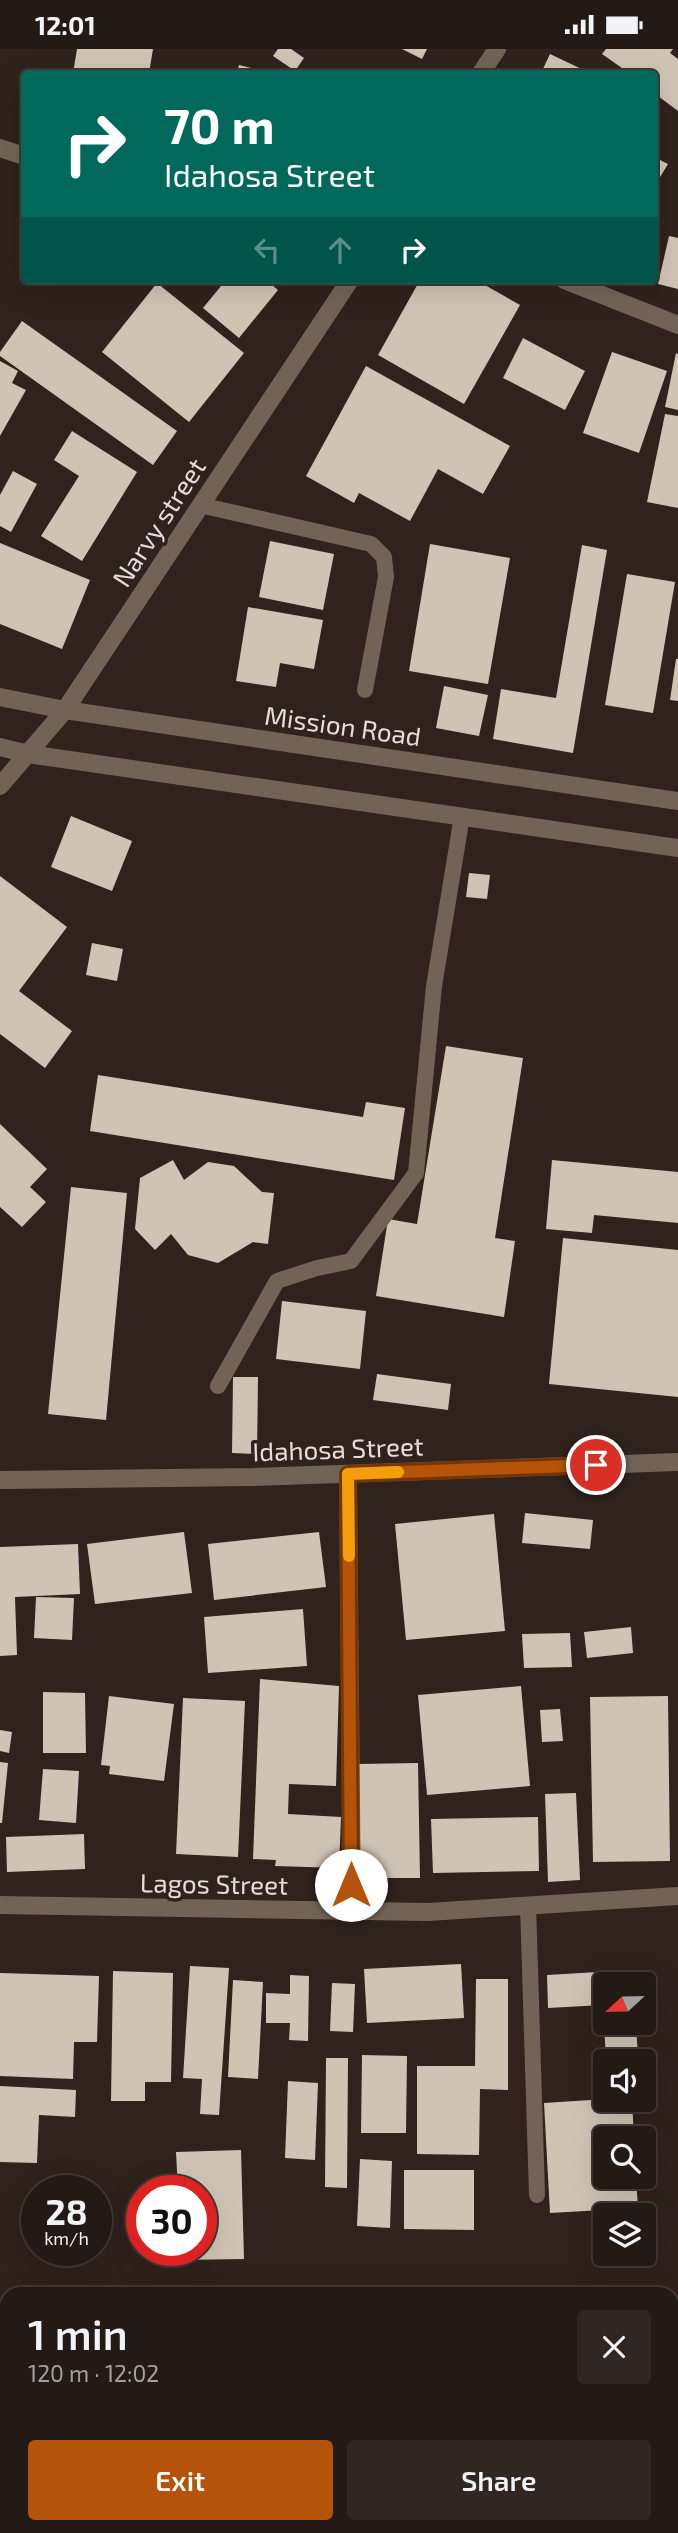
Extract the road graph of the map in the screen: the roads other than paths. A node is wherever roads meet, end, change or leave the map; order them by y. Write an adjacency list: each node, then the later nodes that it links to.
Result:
1 (497, 49): 2 (street)
2 (483, 70)
3 (0, 148): 4 (street)
4 (21, 155)
5 (346, 284): 8 (street, Narvy street)
6 (575, 284): 7 (street)
7 (678, 325)
8 (201, 505): 9 (lane); 11 (street, Narvy street)
9 (365, 691)
10 (0, 697): 11 (street, Mission Road)
11 (65, 710): 13 (street, Narvy street); 15 (street, Mission Road)
12 (0, 747): 13 (street)
13 (28, 754): 14 (street, Narvy street); 16 (street)
14 (0, 786)
15 (678, 801)
16 (462, 816): 17 (street); 18 (lane)
17 (678, 848)
18 (218, 1386)
19 (678, 1462): 20 (street, Idahosa Street)
20 (348, 1474): 21 (street, Idahosa Street); 25 (street)
21 (0, 1480)
22 (678, 1896): 24 (street, Lagos Street)
23 (0, 1905): 25 (street, Lagos Street)
24 (528, 1905): 25 (street, Lagos Street); 26 (lane)
25 (352, 1912)
26 (537, 2195)

